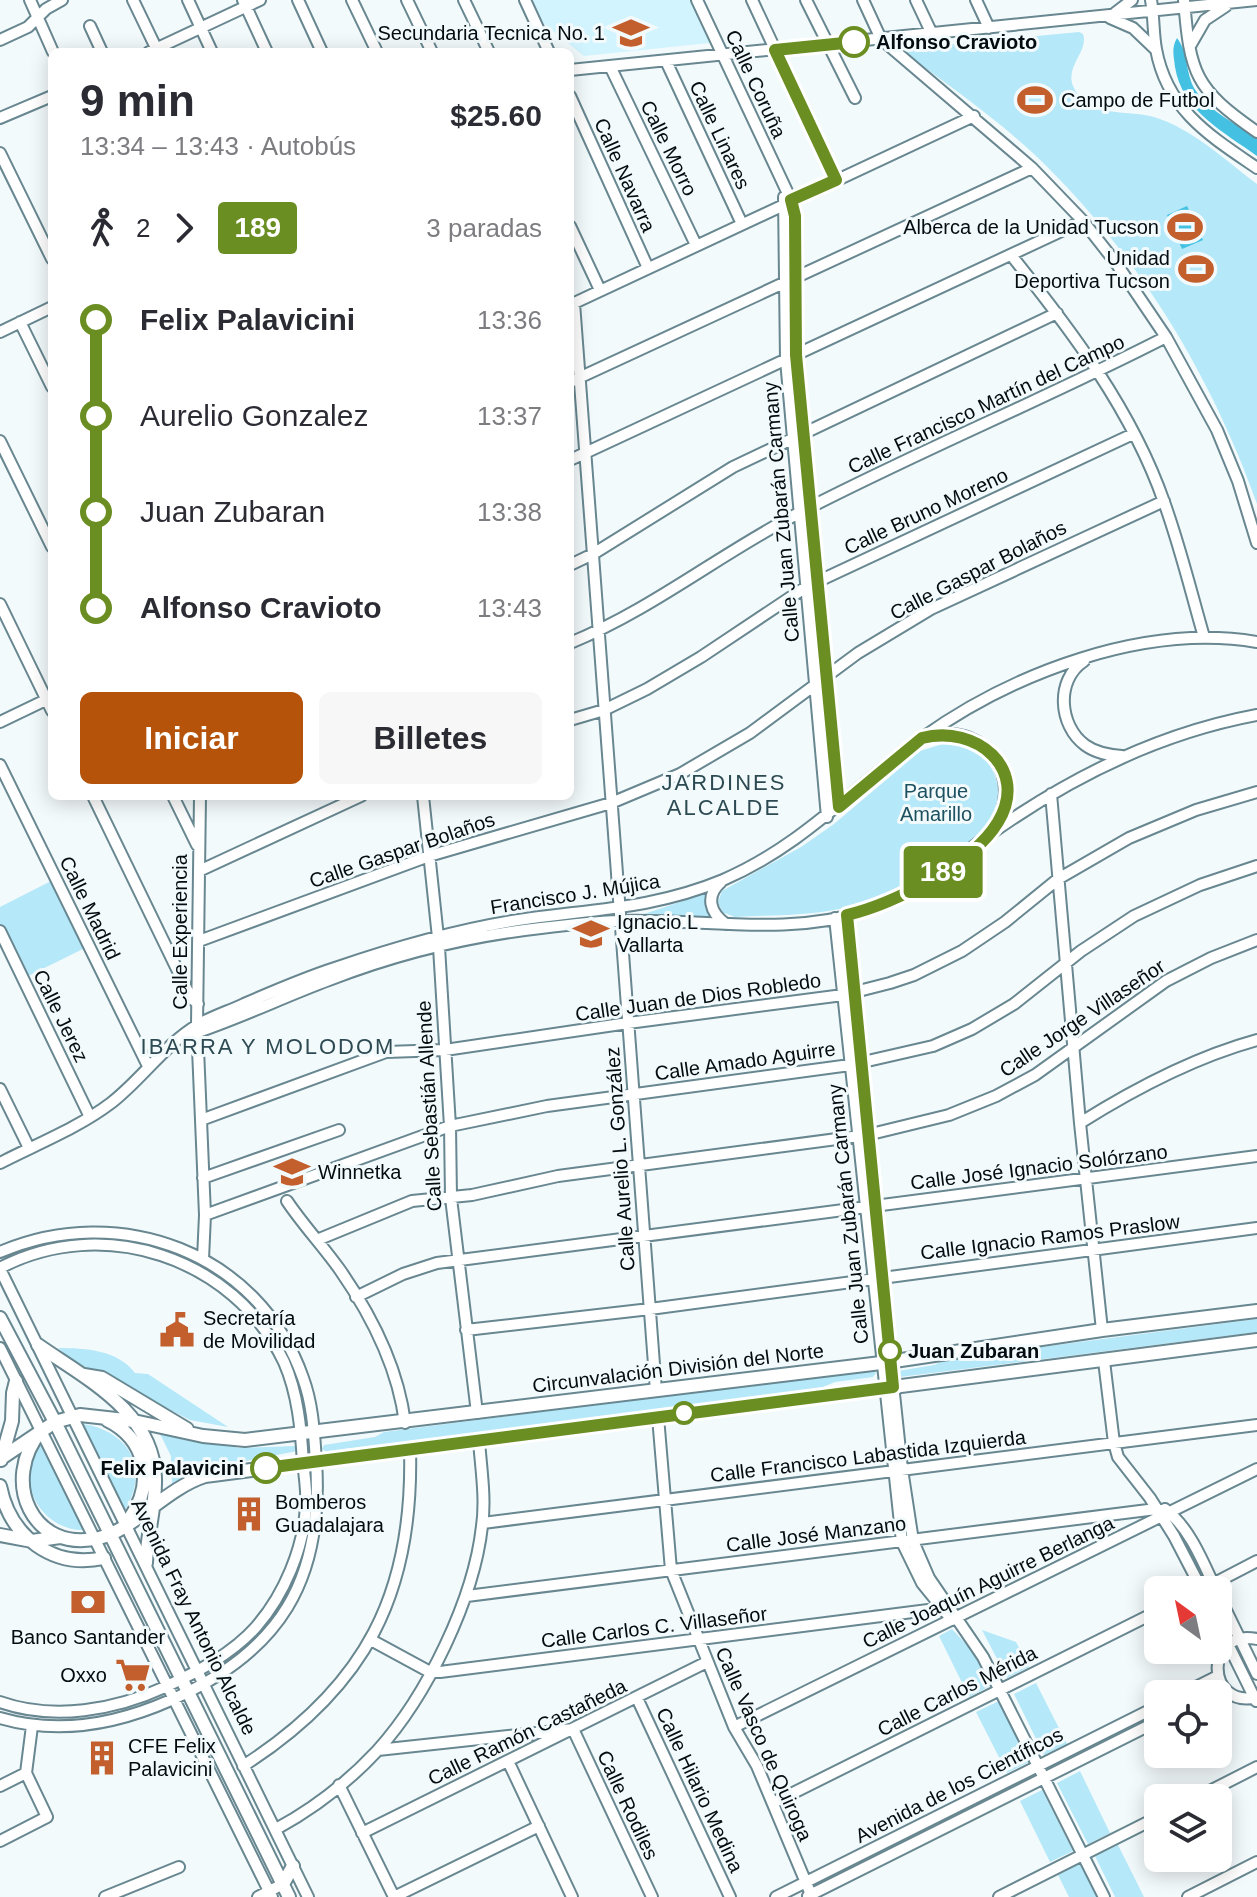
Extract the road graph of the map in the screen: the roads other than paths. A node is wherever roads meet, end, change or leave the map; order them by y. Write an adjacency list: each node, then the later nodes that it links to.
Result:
1 (30, 0): 24 (street)
2 (62, 0): 24 (street)
3 (133, 0): 35 (street)
4 (188, 0): 27 (street)
5 (260, 0): 21 (street)
6 (298, 0): 39 (street)
7 (352, 0): 40 (street)
8 (407, 0): 41 (street)
9 (464, 0): 42 (street)
10 (525, 0): 43 (street)
11 (697, 0): 47 (street, Calle Coruña)
12 (752, 0): 46 (street)
13 (806, 0): 32 (street)
14 (863, 0): 30 (street)
15 (916, 0): 29 (street)
16 (976, 0): 28 (street)
17 (1132, 0): 25 (street)
18 (1221, 0): 20 (street)
19 (1257, 0): 20 (street)
20 (1238, 2): 22 (street); 44 (street)
21 (245, 3): 27 (street); 38 (street)
22 (1184, 4): 23 (street); 44 (street)
23 (1152, 5): 25 (street); 45 (street)
24 (38, 17): 31 (street); 33 (street)
25 (1104, 17): 28 (street); 45 (street)
26 (90, 26): 34 (street)
27 (201, 28): 36 (street); 37 (street)
28 (989, 28): 29 (street)
29 (932, 34): 30 (street)
30 (881, 39): 32 (street); 54 (street)
31 (0, 40)
32 (827, 44): 46 (street); 52 (street)
33 (51, 48)
34 (100, 48)
35 (153, 48)
36 (160, 48)
37 (210, 48)
38 (265, 48)
39 (320, 48)
40 (375, 48)
41 (430, 48)
42 (487, 48)
43 (547, 48)
44 (1189, 48): 56 (street)
45 (1156, 49): 59 (street)
46 (775, 50): 47 (street); 60 (street)
47 (723, 55): 48 (street); 61 (street, Calle Coruña)
48 (666, 61): 49 (street); 63 (street, Calle Linares)
49 (610, 66): 50 (street); 65 (street, Calle Morro)
50 (574, 70)
51 (48, 98): 55 (street)
52 (855, 98)
53 (574, 105): 68 (street, Calle Navarra)
54 (974, 116): 58 (street); 60 (street)
55 (0, 118)
56 (1257, 132)
57 (0, 153): 66 (street)
58 (1032, 168): 62 (street); 69 (street)
59 (1257, 168)
60 (836, 180): 61 (street)
61 (788, 202): 63 (street); 69 (street, Calle Juan Zubarán Carmany)
62 (1083, 221): 67 (street); 76 (street)
63 (742, 224): 65 (street)
64 (574, 235): 70 (street)
65 (696, 245): 68 (street)
66 (48, 251)
67 (1011, 255): 73 (street); 77 (street)
68 (648, 268): 70 (street)
69 (790, 279): 77 (street, Calle Juan Zubarán Carmany); 80 (street)
70 (600, 290): 71 (street)
71 (574, 303)
72 (48, 309): 74 (street)
73 (1057, 313): 78 (street); 81 (street)
74 (20, 322): 75 (street); 79 (street)
75 (0, 332)
76 (1166, 337): 78 (street, Calle Francisco Martín del Campo); 91 (street)
77 (791, 358): 81 (street, Calle Juan Zubarán Carmany); 83 (street, Calle Juan Zubarán Carmany); 85 (street)
78 (1099, 372): 82 (street); 88 (street, Calle Francisco Martín del Campo)
79 (48, 379)
80 (574, 379): 85 (street, Calle Aurelio L. González)
81 (804, 431): 83 (street); 88 (street, Calle Juan Zubarán Carmany)
82 (1133, 434): 87 (street); 94 (street, Calle Bruno Moreno)
83 (792, 437): 89 (street, Calle Juan Zubarán Carmany); 92 (street)
84 (0, 441): 90 (street)
85 (585, 453): 86 (street); 92 (street, Calle Aurelio L. González)
86 (574, 458)
87 (1164, 501): 97 (street); 101 (street, Calle Gaspar Bolaños)
88 (810, 508): 89 (street, Calle Francisco Martín del Campo); 94 (street, Calle Juan Zubarán Carmany)
89 (798, 513): 94 (street, Calle Juan Zubarán Carmany); 96 (street, Calle Francisco Martín del Campo)
90 (48, 539)
91 (1257, 543)
92 (593, 554): 93 (street); 96 (street, Calle Aurelio L. González)
93 (574, 563)
94 (811, 585): 101 (street, Calle Juan Zubarán Carmany); 102 (street, Calle Juan Zubarán Carmany); 105 (street, Calle Bruno Moreno)
95 (0, 604): 103 (street)
96 (598, 632): 98 (street, Calle Francisco Martín del Campo); 105 (street, Calle Aurelio L. González)
97 (1204, 637): 99 (street, Francisco J. Mújica); 100 (street, Francisco J. Mújica)
98 (574, 641)
99 (1257, 642)
100 (1096, 655): 109 (street, Francisco J. Mújica); 110 (street)
101 (825, 678): 102 (street, Calle Gaspar Bolaños); 120 (street, Calle Juan Zubarán Carmany)
102 (814, 686): 119 (street, Calle Gaspar Bolaños); 121 (street, Calle Juan Zubarán Carmany)
103 (48, 699)
104 (48, 704): 108 (street)
105 (604, 710): 107 (street, Calle Bruno Moreno); 119 (street, Calle Aurelio L. González)
106 (1256, 718): 110 (street)
107 (574, 719)
108 (0, 722)
109 (922, 738): 120 (street, Francisco J. Mújica); 122 (street)
110 (1124, 756): 113 (street)
111 (0, 765): 145 (street, Calle Madrid)
112 (1257, 792): 128 (street, Calle Juan de Dios Robledo)
113 (1051, 794): 122 (street); 128 (street)
114 (95, 800): 138 (street)
115 (175, 800): 123 (street)
116 (200, 800): 123 (street, Calle Experiencia)
117 (352, 800): 126 (street)
118 (423, 800): 124 (street, Calle Sebastián Allende)
119 (611, 803): 124 (street, Calle Gaspar Bolaños); 129 (street, Calle Aurelio L. González)
120 (839, 807): 121 (street, Francisco J. Mújica)
121 (827, 817): 127 (street, Francisco J. Mújica)
122 (988, 836): 130 (street)
123 (198, 847): 126 (street, Calle Experiencia)
124 (429, 856): 134 (street, Calle Gaspar Bolaños); 135 (street, Calle Sebastián Allende)
125 (1257, 866): 136 (street, Calle Amado Aguirre)
126 (199, 871): 134 (street, Calle Experiencia)
127 (725, 879): 129 (street, Francisco J. Mújica); 131 (street)
128 (1058, 879): 136 (street); 137 (street, Calle Juan de Dios Robledo)
129 (620, 915): 131 (street); 135 (street, Francisco J. Mújica); 139 (street, Calle Aurelio L. González)
130 (841, 917): 131 (street); 137 (street, Calle Juan Zubarán Carmany)
131 (731, 925)
132 (0, 931): 148 (street, Calle Jerez)
133 (1257, 940): 142 (street, Calle Jorge Villaseñor)
134 (199, 941): 138 (street, Calle Experiencia)
135 (438, 942): 140 (street, Francisco J. Mújica); 143 (street, Calle Sebastián Allende)
136 (1065, 964): 142 (street); 144 (street, Calle Amado Aguirre)
137 (848, 994): 139 (street, Calle Juan de Dios Robledo); 144 (street, Calle Juan Zubarán Carmany)
138 (198, 1004): 140 (street, Calle Experiencia)
139 (628, 1023): 143 (street, Calle Juan de Dios Robledo); 147 (street, Calle Aurelio L. González)
140 (198, 1028): 145 (street); 149 (street, Calle Experiencia)
141 (1257, 1040): 150 (street)
142 (1074, 1049): 150 (street); 153 (street, Calle Jorge Villaseñor)
143 (445, 1050): 149 (street, Calle Juan de Dios Robledo); 151 (street, Calle Sebastián Allende)
144 (856, 1065): 147 (street, Calle Amado Aguirre); 153 (street, Calle Juan Zubarán Carmany)
145 (148, 1066): 148 (street)
146 (0, 1089): 154 (street)
147 (633, 1094): 151 (street, Calle Amado Aguirre); 157 (street, Calle Aurelio L. González)
148 (90, 1117): 154 (street)
149 (201, 1120): 158 (street, Calle Experiencia)
150 (1080, 1123): 159 (street)
151 (450, 1126): 160 (street, Calle Sebastián Allende); 163 (street, Calle Amado Aguirre)
152 (339, 1130): 158 (street)
153 (862, 1136): 157 (street, Calle Jorge Villaseñor); 162 (street, Calle Juan Zubarán Carmany)
154 (29, 1148): 156 (street)
155 (1257, 1156): 159 (street, Calle José Ignacio Solórzano)
156 (0, 1163)
157 (639, 1165): 160 (street, Calle Jorge Villaseñor); 165 (street, Calle Aurelio L. González)
158 (203, 1178): 163 (street, Calle Experiencia)
159 (1086, 1179): 162 (street, Calle José Ignacio Solórzano); 167 (street)
160 (451, 1198): 166 (street, Calle Jorge Villaseñor); 170 (street, Calle Sebastián Allende)
161 (287, 1201): 166 (street)
162 (869, 1207): 165 (street, Calle José Ignacio Solórzano); 172 (street, Calle Juan Zubarán Carmany)
163 (205, 1215): 169 (street, Calle Experiencia)
164 (1257, 1228): 167 (street, Calle Ignacio Ramos Praslow)
165 (644, 1237): 170 (street, Calle José Ignacio Solórzano); 174 (street, Calle Aurelio L. González)
166 (317, 1240): 173 (street)
167 (1094, 1249): 172 (street, Calle Ignacio Ramos Praslow); 178 (street)
168 (0, 1252): 169 (street)
169 (203, 1259): 197 (street)
170 (457, 1261): 173 (street, Calle José Ignacio Solórzano); 177 (street, Calle Sebastián Allende)
171 (0, 1268): 180 (street, Avenida Fray Antonio Alcalde); 197 (street)
172 (877, 1277): 174 (street, Calle Ignacio Ramos Praslow); 183 (street, Calle Juan Zubarán Carmany)
173 (356, 1297): 194 (street)
174 (650, 1309): 177 (street, Calle Ignacio Ramos Praslow); 187 (street, Calle Aurelio L. González)
175 (1257, 1311): 178 (main road, Circunvalación División del Norte)
176 (0, 1318): 193 (main road, Avenida Fray Antonio Alcalde)
177 (466, 1330): 188 (street, Calle Sebastián Allende)
178 (1102, 1330): 183 (main road, Circunvalación División del Norte)
179 (1257, 1340): 182 (main road)
180 (38, 1345): 184 (main road); 189 (street, Avenida Fray Antonio Alcalde)
181 (0, 1348): 185 (street)
182 (1104, 1361): 186 (main road); 200 (street)
183 (886, 1362): 186 (street, Calle Juan Zubarán Carmany); 187 (main road, Circunvalación División del Norte)
184 (79, 1374): 192 (main road); 198 (main road)
185 (16, 1381): 196 (street); 202 (main road)
186 (888, 1388): 190 (main road); 205 (street, Calle Juan Zubarán Carmany)
187 (656, 1391): 188 (main road, Circunvalación División del Norte)
188 (477, 1413): 194 (main road, Circunvalación División del Norte)
189 (73, 1416): 191 (main road, Circunvalación División del Norte); 193 (main road, Circunvalación División del Norte); 211 (street, Avenida Fray Antonio Alcalde)
190 (658, 1417): 199 (main road); 207 (street, Calle Vasco de Quiroga)
191 (103, 1418): 192 (main road, Circunvalación División del Norte); 211 (main road)
192 (134, 1421): 198 (main road, Circunvalación División del Norte); 208 (main road)
193 (55, 1422): 196 (main road, Circunvalación División del Norte); 212 (main road, Avenida Fray Antonio Alcalde)
194 (405, 1423): 197 (main road, Circunvalación División del Norte)
195 (1257, 1425): 200 (street, Calle Francisco Labastida Izquierda)
196 (41, 1431): 202 (main road, Circunvalación División del Norte); 214 (main road, Circunvalación División del Norte); 215 (street)
197 (308, 1433): 198 (main road, Circunvalación División del Norte); 203 (street)
198 (197, 1435)
199 (479, 1441): 201 (main road); 210 (street)
200 (1114, 1443): 205 (street, Calle Francisco Labastida Izquierda); 209 (street)
201 (410, 1449): 203 (main road); 233 (street)
202 (0, 1460)
203 (310, 1462): 208 (main road); 238 (street); 245 (street)
204 (1257, 1469): 209 (street, Calle Joaquín Aguirre Berlanga)
205 (897, 1470): 207 (street, Calle Francisco Labastida Izquierda); 217 (street, Calle Juan Zubarán Carmany)
206 (0, 1486): 216 (main road)
207 (664, 1499): 210 (street, Calle Francisco Labastida Izquierda); 221 (street, Calle Vasco de Quiroga)
208 (153, 1504): 211 (main road); 220 (main road)
209 (1162, 1513): 217 (street, Calle José Manzano); 222 (street); 223 (street); 228 (street, Calle Joaquín Aguirre Berlanga)
210 (483, 1523): 225 (street)
211 (126, 1524): 212 (main road); 220 (street, Avenida Fray Antonio Alcalde)
212 (110, 1534): 215 (main road); 242 (main road, Avenida Fray Antonio Alcalde)
213 (0, 1535): 216 (main road)
214 (63, 1537): 215 (main road); 216 (main road)
215 (94, 1539): 218 (street)
216 (32, 1541): 218 (main road)
217 (907, 1542): 221 (street, Calle José Manzano); 226 (street, Calle Juan Zubarán Carmany)
218 (104, 1558): 246 (street)
219 (1257, 1561): 224 (street)
220 (146, 1563): 238 (street, Avenida Fray Antonio Alcalde)
221 (671, 1570): 225 (street, Calle José Manzano); 230 (street, Calle Vasco de Quiroga)
222 (1195, 1576)
223 (1209, 1576)
224 (1232, 1578)
225 (467, 1596): 239 (street)
226 (946, 1607): 228 (street, Calle Juan Zubarán Carmany); 230 (street, Calle Carlos C. Villaseñor)
227 (1144, 1618): 247 (street, Calle Carlos Mérida)
228 (956, 1621): 247 (street, Calle Juan Zubarán Carmany); 257 (street, Calle Joaquín Aguirre Berlanga)
229 (1232, 1622): 231 (street)
230 (697, 1639): 236 (street, Calle Vasco de Quiroga); 239 (street, Calle Carlos C. Villaseñor)
231 (1240, 1639): 232 (street); 234 (street); 240 (street)
232 (1257, 1639)
233 (371, 1640): 239 (street); 262 (street)
234 (1232, 1643)
235 (1232, 1653): 252 (street)
236 (707, 1662): 250 (street, Calle Ramón Castañeda); 257 (street, Calle Vasco de Quiroga)
237 (1218, 1664): 241 (street)
238 (197, 1671): 242 (street); 245 (street, Avenida Fray Antonio Alcalde)
239 (430, 1672): 260 (street)
240 (1257, 1674)
241 (1218, 1676): 243 (street); 244 (street)
242 (181, 1679): 246 (street); 248 (main road, Avenida Fray Antonio Alcalde)
243 (1210, 1680)
244 (1220, 1680)
245 (204, 1684): 248 (street); 262 (street, Avenida Fray Antonio Alcalde)
246 (167, 1686): 251 (street); 253 (street)
247 (1000, 1690): 263 (street, Calle Juan Zubarán Carmany); 270 (street, Calle Carlos Mérida)
248 (187, 1692): 251 (street); 281 (main road, Avenida Fray Antonio Alcalde)
249 (1232, 1693): 252 (street)
250 (637, 1698): 259 (street, Calle Ramón Castañeda); 291 (street, Calle Hilario Medina)
251 (173, 1699): 256 (street); 283 (street)
252 (1256, 1700)
253 (0, 1702)
254 (1144, 1713): 263 (street, Avenida de los Científicos)
255 (0, 1718): 256 (street)
256 (32, 1726): 265 (street)
257 (734, 1727): 270 (street, Calle Vasco de Quiroga)
258 (1144, 1728): 266 (street, Avenida de los Científicos)
259 (573, 1729): 260 (street); 261 (street, Calle Ramón Castañeda); 290 (street, Calle Rodiles)
260 (378, 1750): 268 (street)
261 (508, 1761): 272 (street); 274 (street, Calle Ramón Castañeda)
262 (243, 1766): 273 (street, Avenida Fray Antonio Alcalde)
263 (1038, 1766): 266 (street, Calle Juan Zubarán Carmany); 280 (street, Avenida de los Científicos)
264 (1257, 1767): 267 (street)
265 (26, 1773): 269 (street); 275 (street)
266 (1044, 1779): 276 (street, Calle Juan Zubarán Carmany); 284 (street, Avenida de los Científicos)
267 (1224, 1784)
268 (339, 1785): 273 (street); 274 (street)
269 (0, 1786)
270 (773, 1803): 280 (street, Calle Vasco de Quiroga)
271 (1144, 1824): 276 (street)
272 (539, 1826): 288 (street); 289 (street)
273 (276, 1829): 278 (street, Avenida Fray Antonio Alcalde)
274 (362, 1833): 288 (street)
275 (0, 1841)
276 (1082, 1855): 293 (street); 294 (street, Calle Juan Zubarán Carmany)
277 (1257, 1862): 295 (street)
278 (293, 1866): 281 (main road); 287 (street, Avenida Fray Antonio Alcalde)
279 (179, 1867): 282 (street)
280 (806, 1882): 284 (street, Calle Vasco de Quiroga); 292 (street, Avenida de los Científicos)
281 (283, 1884): 283 (street); 286 (main road, Avenida Fray Antonio Alcalde)
282 (119, 1894)
283 (270, 1894): 285 (street)
284 (809, 1896)
285 (258, 1897)
286 (289, 1897)
287 (308, 1897)
288 (394, 1897)
289 (572, 1897)
290 (652, 1897)
291 (730, 1897)
292 (776, 1897)
293 (999, 1897)
294 (1104, 1897)
295 (1188, 1897)

